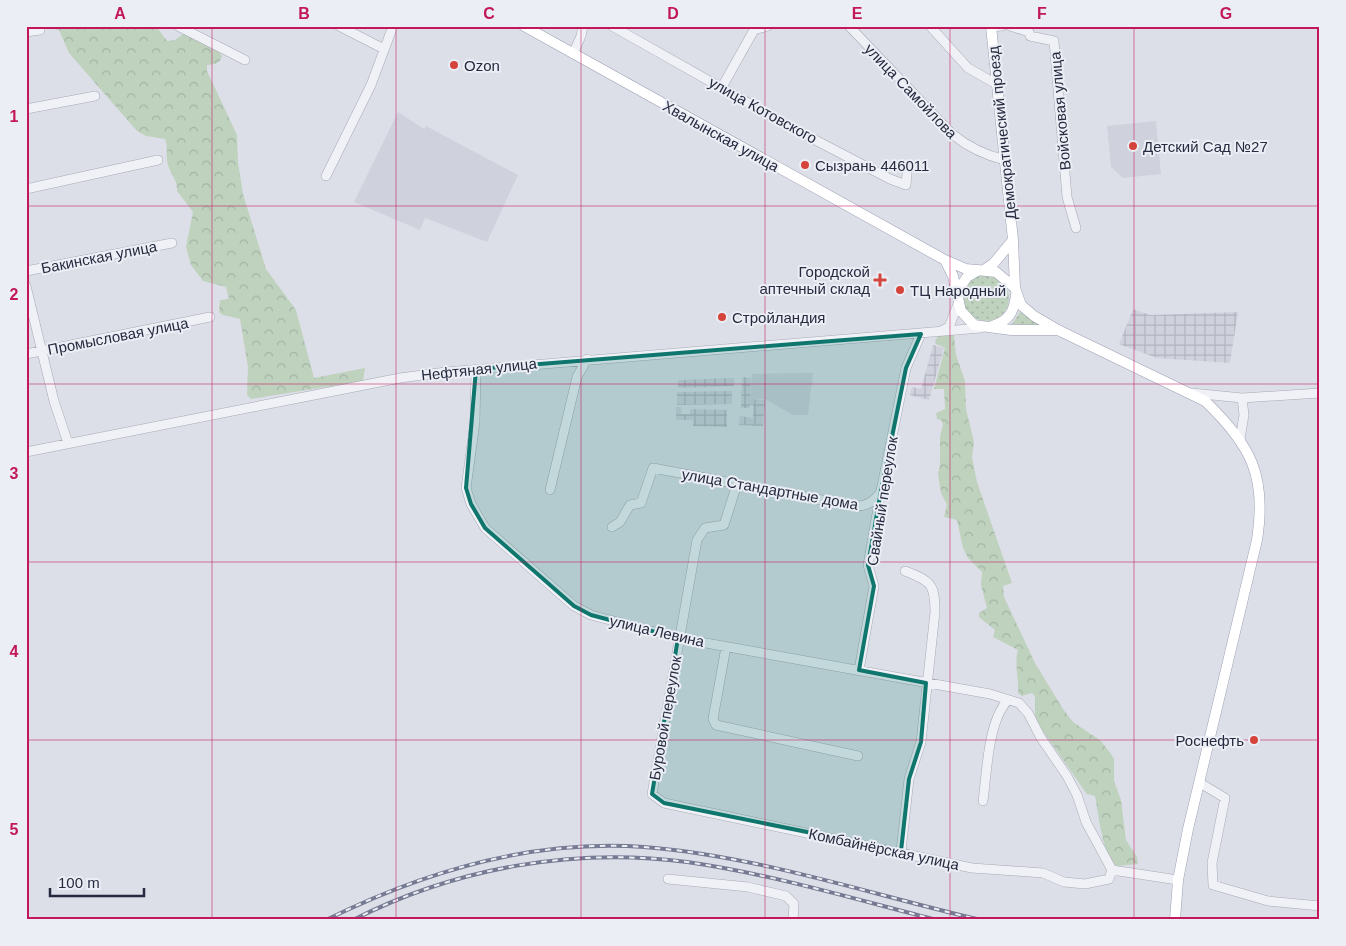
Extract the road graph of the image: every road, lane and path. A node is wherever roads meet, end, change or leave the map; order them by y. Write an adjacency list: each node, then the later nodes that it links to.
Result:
1 (178, 26): 18 (street)
2 (339, 26): 16 (street)
3 (393, 26): 16 (street)
4 (524, 26): 17 (main road, Хвалынская улица)
5 (582, 26): 17 (street)
6 (612, 26): 20 (street, улица Котовского)
7 (768, 26): 13 (street)
8 (849, 26): 24 (street, улица Самойлова)
9 (930, 26): 19 (street)
10 (1002, 26): 12 (street)
11 (1010, 26): 28 (street, Войсковая улица)
12 (991, 27): 19 (main road, Демократический проезд)
13 (750, 28): 20 (street)
14 (40, 30): 15 (street)
15 (26, 32)
16 (384, 49): 26 (street)
17 (573, 54): 31 (main road, Хвалынская улица)
18 (245, 60)
19 (998, 85): 24 (main road, Демократический проезд)
20 (722, 87): 25 (street, улица Котовского)
21 (95, 96): 22 (street)
22 (26, 109)
23 (158, 160): 27 (street)
24 (1005, 160): 29 (main road, Демократический проезд)
25 (907, 174)
26 (326, 176)
27 (26, 189)
28 (1076, 228)
29 (1013, 240): 32 (main road); 35 (main road, Демократический проезд)
30 (172, 243): 33 (street, Бакинская улица)
31 (945, 260): 32 (main road, Хвалынская улица); 36 (main road)
32 (982, 270): 35 (main road); 36 (main road)
33 (26, 272)
34 (26, 286): 43 (street)
35 (1016, 290): 39 (main road); 40 (main road)
36 (957, 292): 37 (main road)
37 (958, 304): 39 (main road); 41 (street)
38 (210, 317): 43 (street, Промысловая улица)
39 (984, 328): 40 (main road); 41 (street, Нефтяная улица)
40 (1058, 330): 47 (main road)
41 (939, 332): 42 (street, Нефтяная улица)
42 (921, 334): 45 (street, Нефтяная улица); 55 (street, Свайный переулок)
43 (42, 351): 44 (street, Промысловая улица); 51 (street)
44 (26, 354)
45 (587, 359): 46 (street, Нефтяная улица); 54 (street)
46 (476, 369): 51 (street, Нефтяная улица); 58 (street, улица Левина)
47 (1190, 392): 49 (street); 50 (main road)
48 (1320, 393): 49 (street)
49 (1242, 398): 50 (street)
50 (1240, 439): 64 (main road)
51 (68, 443): 52 (street, Нефтяная улица)
52 (26, 452)
53 (736, 484): 55 (street, улица Стандартные дома); 56 (street, улица Стандартные дома); 58 (street, Буровой переулок)
54 (550, 490)
55 (881, 491): 60 (street, Свайный переулок)
56 (612, 527)
57 (905, 571): 61 (street)
58 (678, 638): 59 (street, улица Левина); 65 (street, Буровой переулок)
59 (726, 647): 60 (street, улица Левина); 63 (street)
60 (859, 670): 61 (street, улица Левина)
61 (926, 683): 62 (street, улица Левина); 67 (street)
62 (1008, 700): 66 (street); 68 (street, улица Левина)
63 (858, 756)
64 (1200, 783): 70 (main road); 71 (street)
65 (652, 794): 67 (street, Комбайнёрская улица)
66 (983, 801)
67 (901, 852): 68 (street, Комбайнёрская улица)
68 (1112, 870): 70 (street)
69 (668, 880): 72 (street)
70 (1178, 880): 73 (main road)
71 (1320, 906)
72 (793, 920)
73 (1175, 920)

